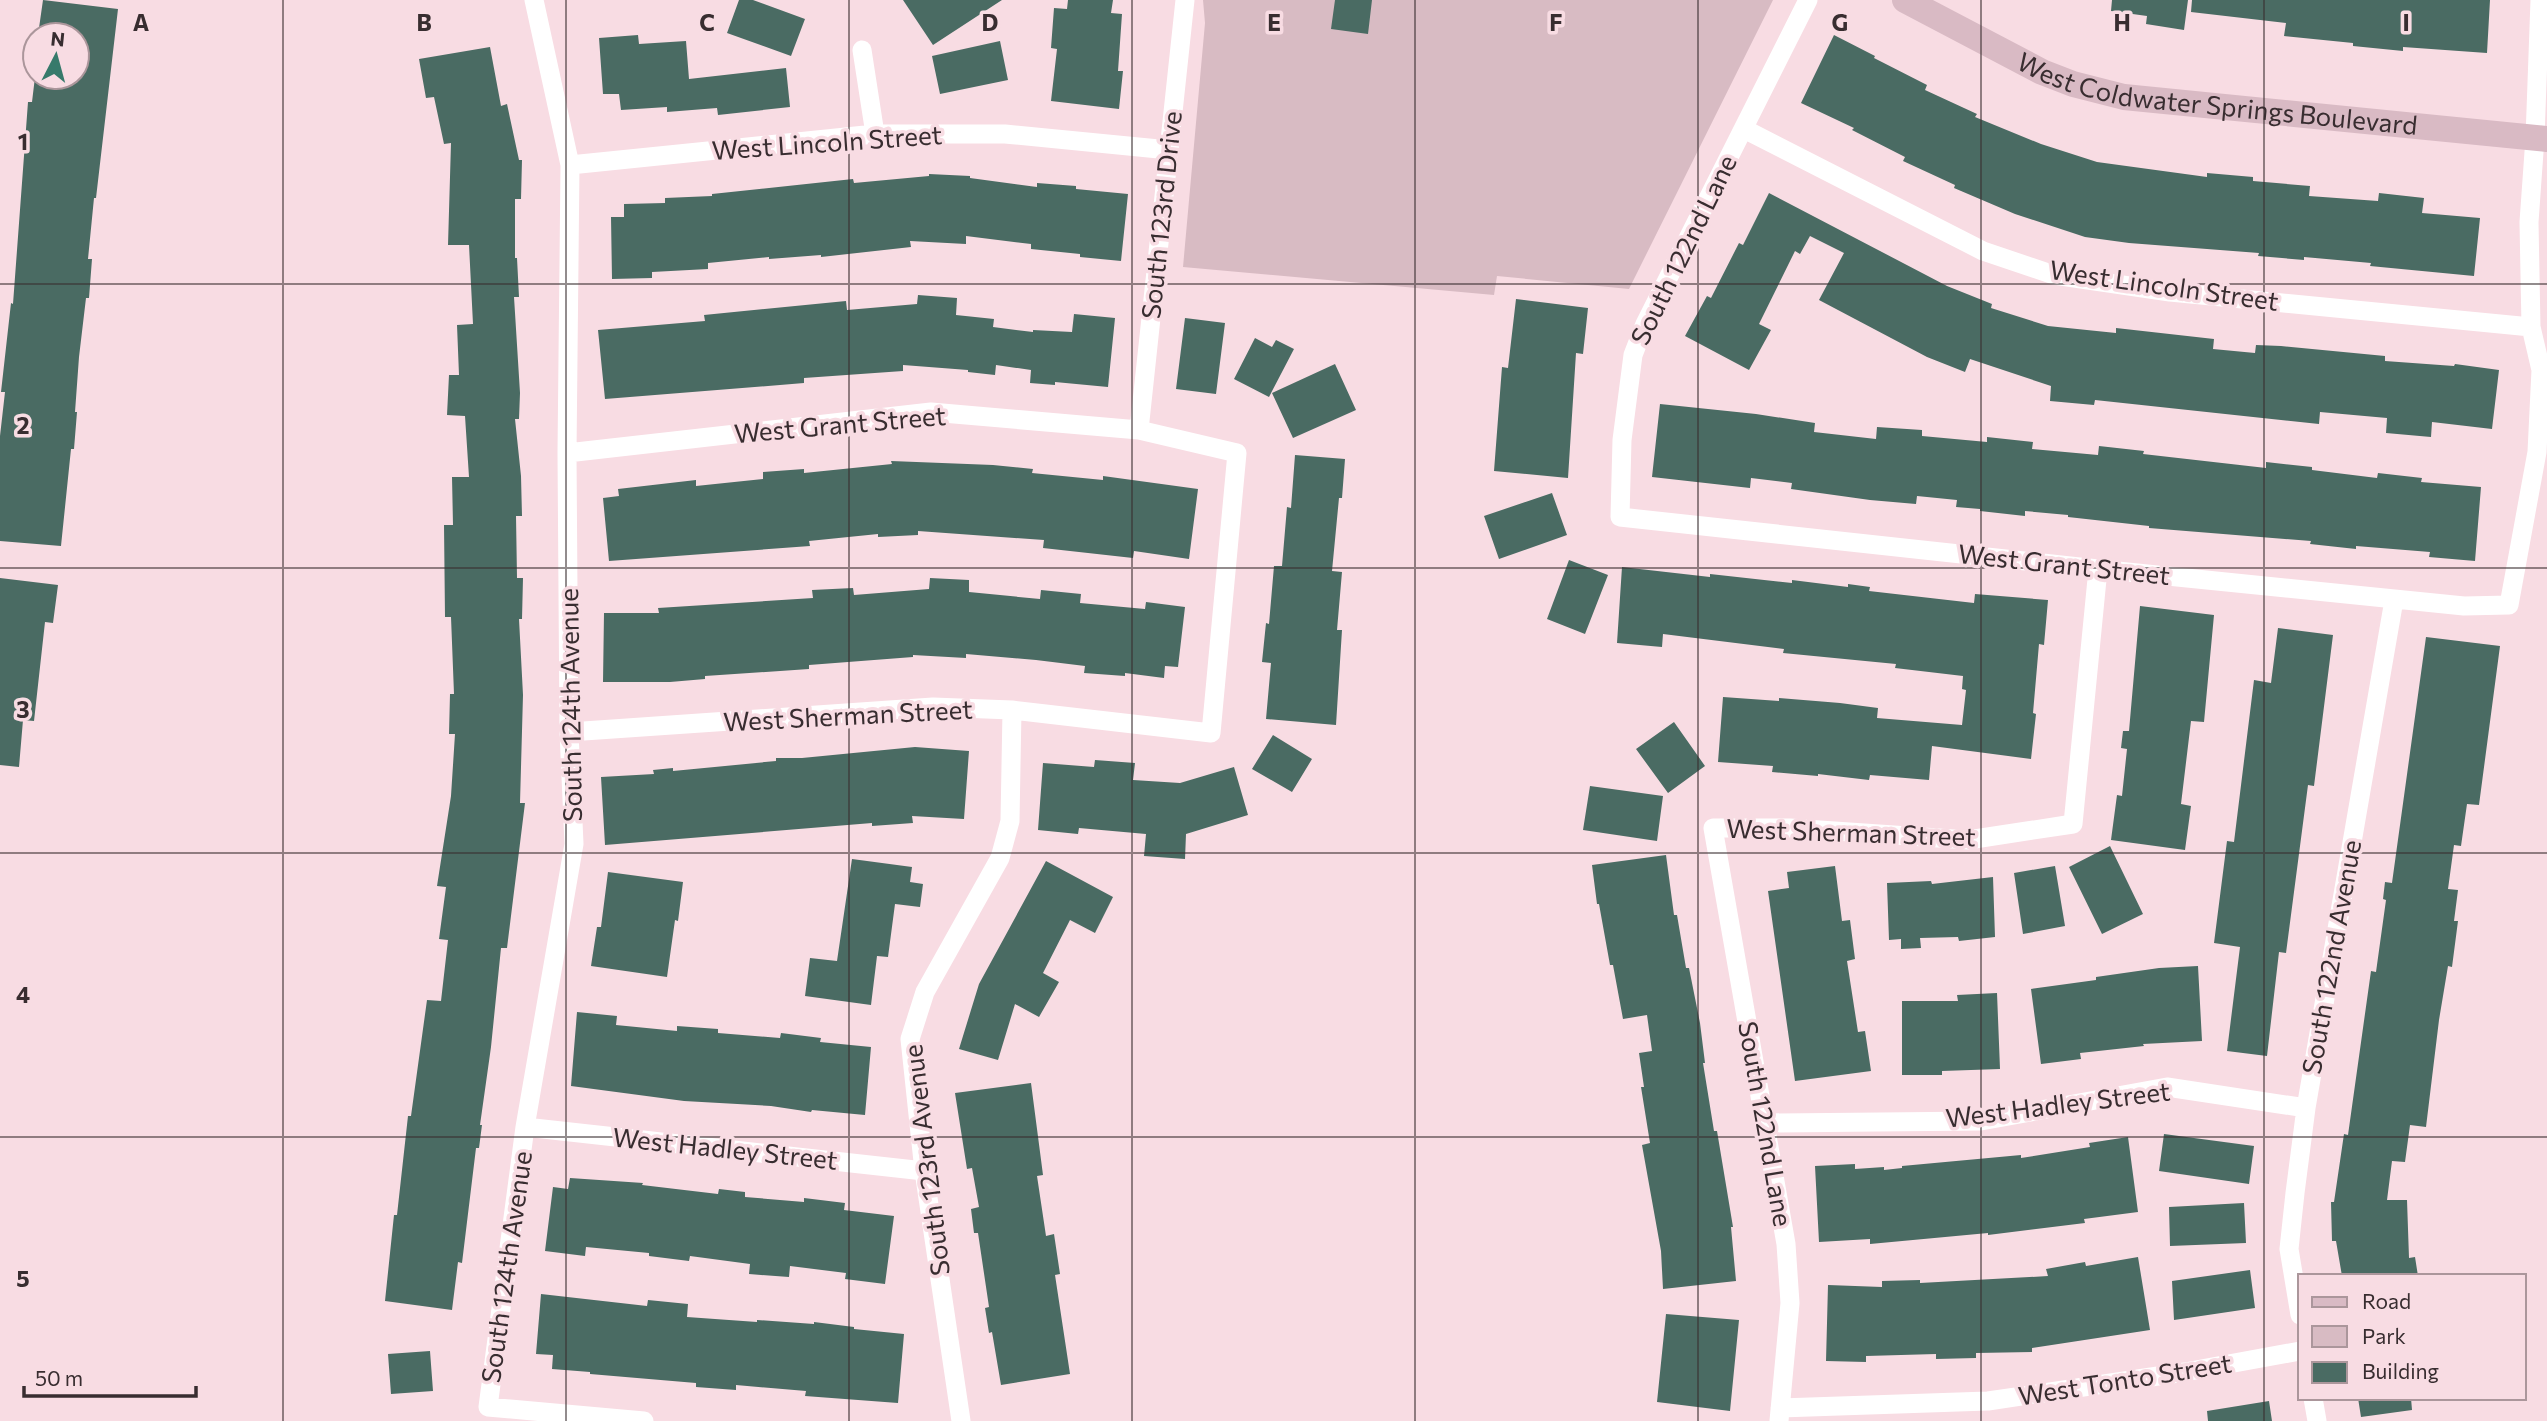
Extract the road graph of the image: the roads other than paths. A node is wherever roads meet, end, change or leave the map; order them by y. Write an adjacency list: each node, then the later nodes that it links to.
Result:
1 (534, 0): 11 (street, South 124th Avenue)
2 (1185, 0): 10 (street, South 123rd Drive)
3 (1808, 0): 7 (street, South 122nd Lane)
4 (1905, 0): 9 (street, West Coldwater Springs Boulevard)
5 (2540, 0): 9 (street)
6 (862, 50): 8 (street)
7 (1744, 129): 12 (street, West Lincoln Street); 15 (street, South 122nd Lane)
8 (876, 134): 10 (street, West Lincoln Street); 11 (street, West Lincoln Street)
9 (2541, 139): 12 (street)
10 (1169, 150): 13 (street, South 123rd Drive)
11 (570, 165): 14 (street, South 124th Avenue)
12 (2531, 327): 17 (street, West Grant Street)
13 (1139, 430): 14 (street, West Grant Street); 20 (street, West Grant Street)
14 (567, 453): 19 (street, South 124th Avenue)
15 (1619, 517): 16 (street, West Grant Street)
16 (2098, 569): 17 (street, West Grant Street); 21 (street, West Sherman Street)
17 (2394, 600): 22 (street, South 122nd Avenue)
18 (1012, 710): 19 (street, West Sherman Street); 20 (street, West Sherman Street); 25 (street, South 123rd Avenue)
19 (569, 732): 24 (street, South 124th Avenue)
20 (1211, 733)
21 (1713, 828): 23 (street, South 122nd Lane)
22 (2306, 1108): 23 (street, West Hadley Street); 26 (street, South 122nd Avenue)
23 (1766, 1124): 29 (street, South 122nd Lane)
24 (525, 1127): 25 (street, West Hadley Street); 30 (street, South 124th Avenue)
25 (924, 1171): 31 (street, South 123rd Avenue)
26 (2298, 1303)
27 (2298, 1351): 29 (street, West Tonto Street)
28 (2313, 1400): 32 (street)
29 (1780, 1415)
30 (644, 1421)
31 (961, 1421)
32 (2317, 1421)

